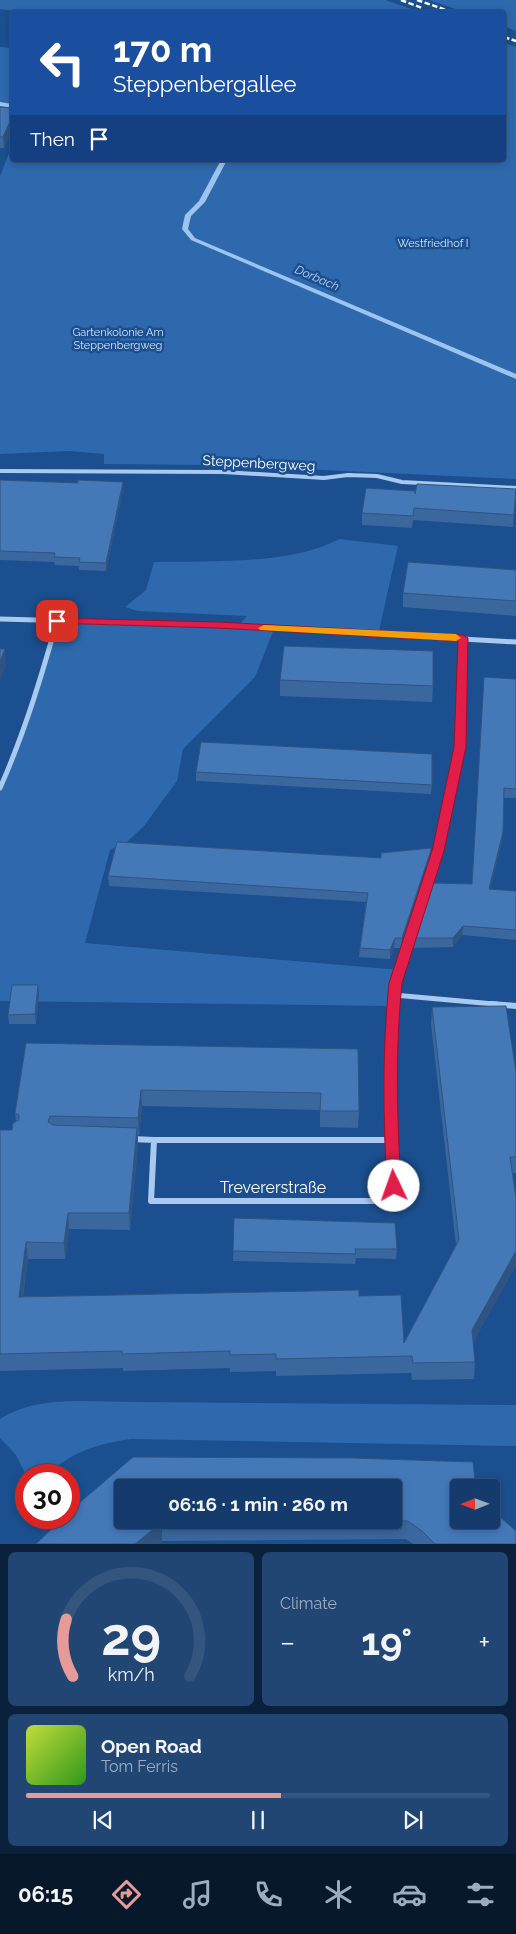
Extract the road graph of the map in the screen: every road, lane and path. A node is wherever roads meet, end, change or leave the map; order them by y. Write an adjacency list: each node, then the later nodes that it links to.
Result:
1 (0, 471): 2 (street, Steppenbergweg)
2 (516, 488)
3 (0, 619): 4 (street)
4 (57, 621): 5 (street); 7 (street)
5 (463, 638): 6 (street); 8 (street, Trevererstraße)
6 (516, 642)
7 (0, 788)
8 (394, 995): 9 (street); 12 (street, Trevererstraße)
9 (516, 1006)
10 (127, 1139): 11 (street)
11 (154, 1140): 12 (street); 12 (street, Trevererstraße)
12 (391, 1140)

